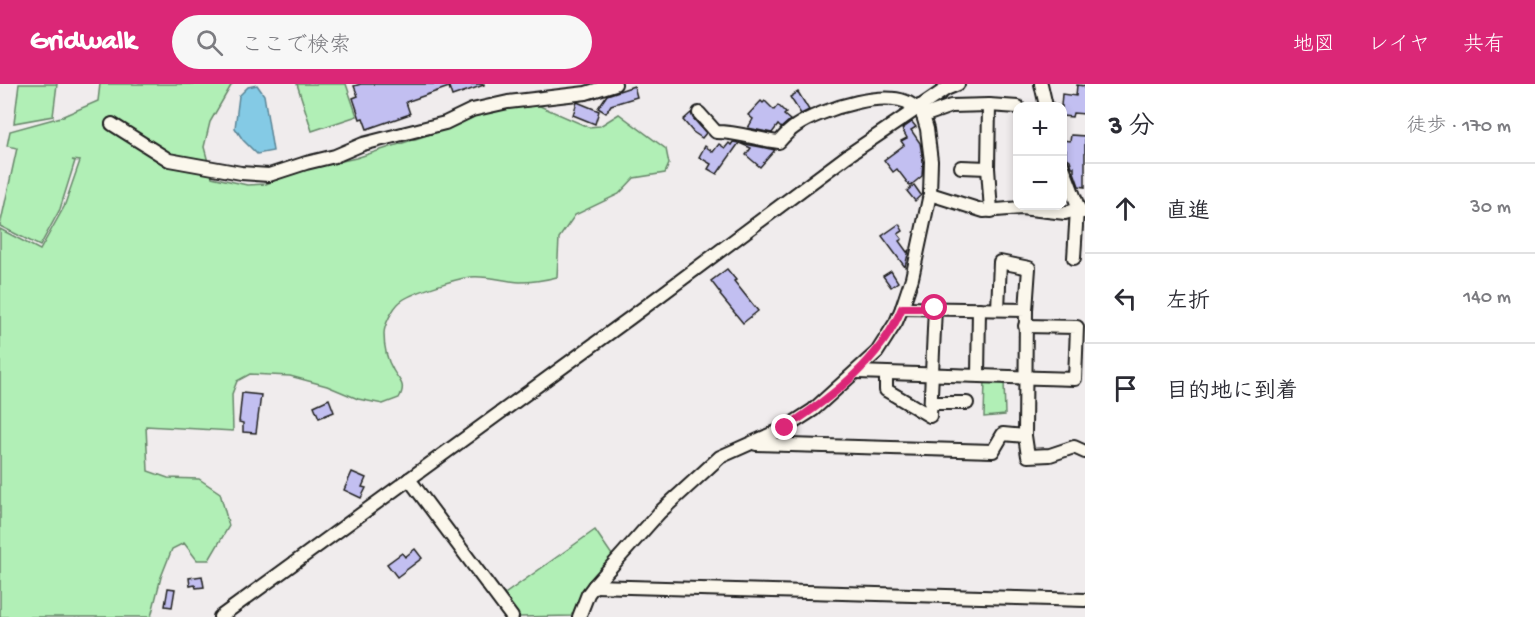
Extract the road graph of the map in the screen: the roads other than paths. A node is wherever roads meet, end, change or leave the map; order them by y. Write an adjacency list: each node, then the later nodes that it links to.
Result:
1 (615, 84): 9 (street)
2 (956, 84): 7 (street)
3 (1041, 84): 4 (street)
4 (1045, 102)
5 (989, 105): 6 (street); 7 (street); 11 (street)
6 (1013, 107)
7 (920, 110): 8 (street); 13 (street); 34 (street)
8 (699, 113)
9 (112, 124)
10 (961, 167): 11 (street)
11 (988, 168): 15 (street)
12 (1067, 177): 14 (street)
13 (930, 194): 15 (street); 17 (street)
14 (1080, 210): 15 (street); 16 (street)
15 (991, 211)
16 (1074, 258)
17 (902, 308): 18 (street); 24 (street)
18 (935, 308): 19 (street); 26 (street)
19 (979, 309): 20 (street); 27 (street)
20 (998, 309): 21 (street); 21 (street)
21 (1026, 310): 22 (street)
22 (1026, 326): 23 (street); 28 (street)
23 (1080, 367): 28 (street)
24 (857, 372): 25 (street); 32 (street)
25 (886, 373): 26 (street); 29 (street)
26 (933, 374): 27 (street); 29 (street)
27 (978, 375): 28 (street)
28 (1025, 376): 31 (street)
29 (931, 403): 30 (street)
30 (967, 403)
31 (1025, 436): 32 (street); 33 (street)
32 (752, 444): 35 (street)
33 (1085, 452)
34 (409, 479): 37 (street); 38 (street)
35 (594, 586): 36 (street); 39 (street)
36 (1085, 600)
37 (220, 617)
38 (512, 617)
39 (579, 617)

